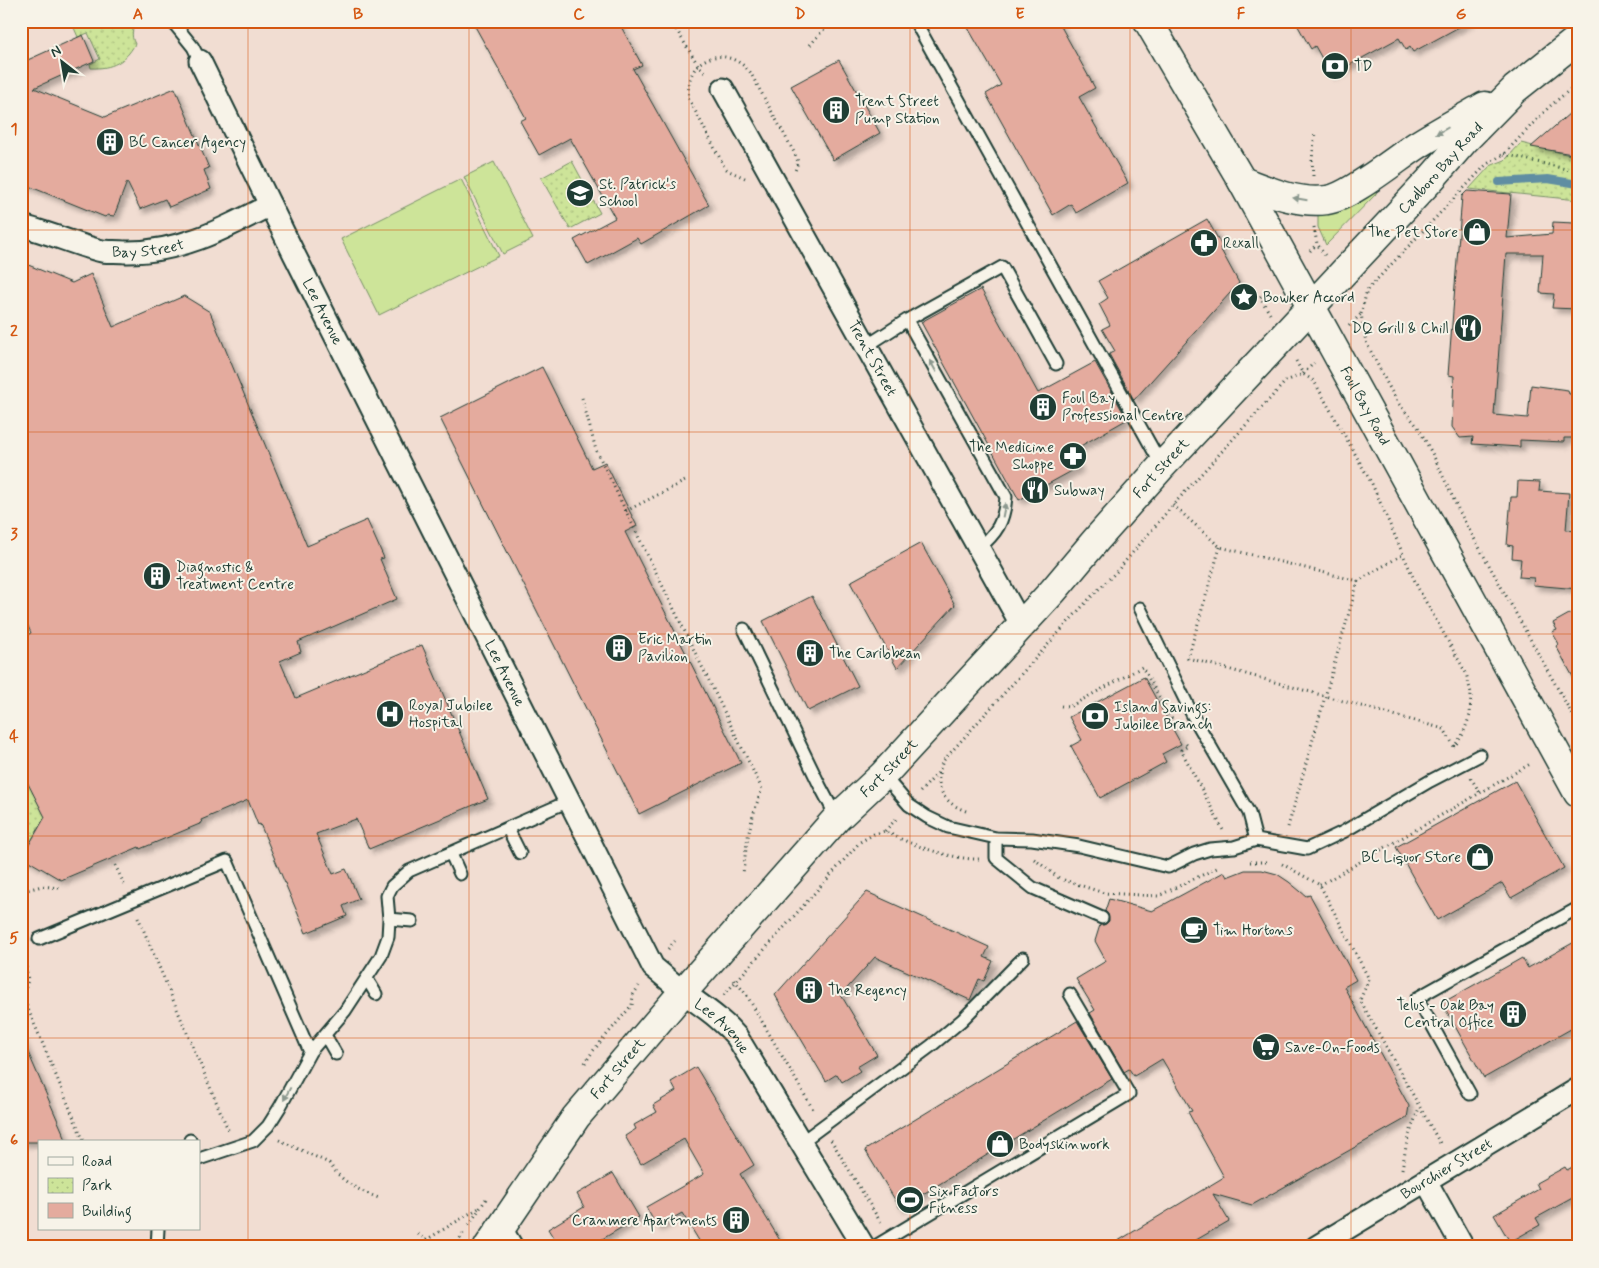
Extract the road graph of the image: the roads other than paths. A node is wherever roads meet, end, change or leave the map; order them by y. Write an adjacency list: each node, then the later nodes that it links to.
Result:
1 (172, 21): 5 (lane)
2 (915, 21): 15 (lane)
3 (1148, 21): 8 (main road, Foul Bay Road)
4 (1578, 39): 7 (main road, Cadboro Bay Road)
5 (200, 62): 9 (street, Lee Avenue)
6 (723, 89): 13 (street, Trent Street)
7 (1515, 89): 8 (main road, one-way to 8); 11 (main road, Cadboro Bay Road)
8 (1242, 180): 11 (main road, Foul Bay Road)
9 (270, 205): 10 (street, Bay Street); 23 (street, Lee Avenue)
10 (21, 226)
11 (1311, 305): 15 (main road, Fort Street); 22 (main road, Foul Bay Road)
12 (908, 320): 13 (lane); 14 (lane); 16 (lane, one-way to 12)
13 (865, 348): 16 (street, Trent Street)
14 (1056, 364)
15 (1162, 466): 18 (main road, Fort Street)
16 (978, 549): 18 (street, Trent Street)
17 (1140, 608): 27 (lane)
18 (1022, 626): 21 (main road, Fort Street)
19 (744, 629): 24 (lane)
20 (1480, 756): 27 (lane)
21 (883, 775): 24 (main road, Fort Street); 26 (lane)
22 (1578, 793)
23 (569, 801): 25 (lane); 38 (street, Lee Avenue)
24 (837, 818): 38 (main road, Fort Street)
25 (508, 829): 28 (lane); 29 (lane)
26 (996, 838): 27 (lane); 32 (lane)
27 (1256, 840)
28 (520, 852)
29 (451, 854): 30 (lane); 33 (lane)
30 (460, 874)
31 (1578, 908): 45 (lane)
32 (1102, 918)
33 (389, 919): 34 (lane); 37 (lane)
34 (412, 921)
35 (39, 939): 42 (lane)
36 (1023, 958): 46 (lane)
37 (368, 979): 39 (lane); 41 (lane)
38 (683, 992): 46 (street, Lee Avenue); 50 (main road, Fort Street)
39 (376, 994)
40 (1070, 994): 53 (lane)
41 (325, 1035): 42 (lane); 43 (lane)
42 (310, 1052): 47 (lane, one-way to 47)
43 (336, 1054)
44 (1578, 1090): 48 (street, Bourchier Street)
45 (1470, 1094)
46 (800, 1143): 52 (street, Lee Avenue)
47 (200, 1159)
48 (1426, 1181): 54 (street, Bourchier Street); 55 (street)
49 (158, 1230): 51 (lane)
50 (500, 1240)
51 (157, 1247)
52 (864, 1247)
53 (874, 1247)
54 (1316, 1247)
55 (1463, 1247)

